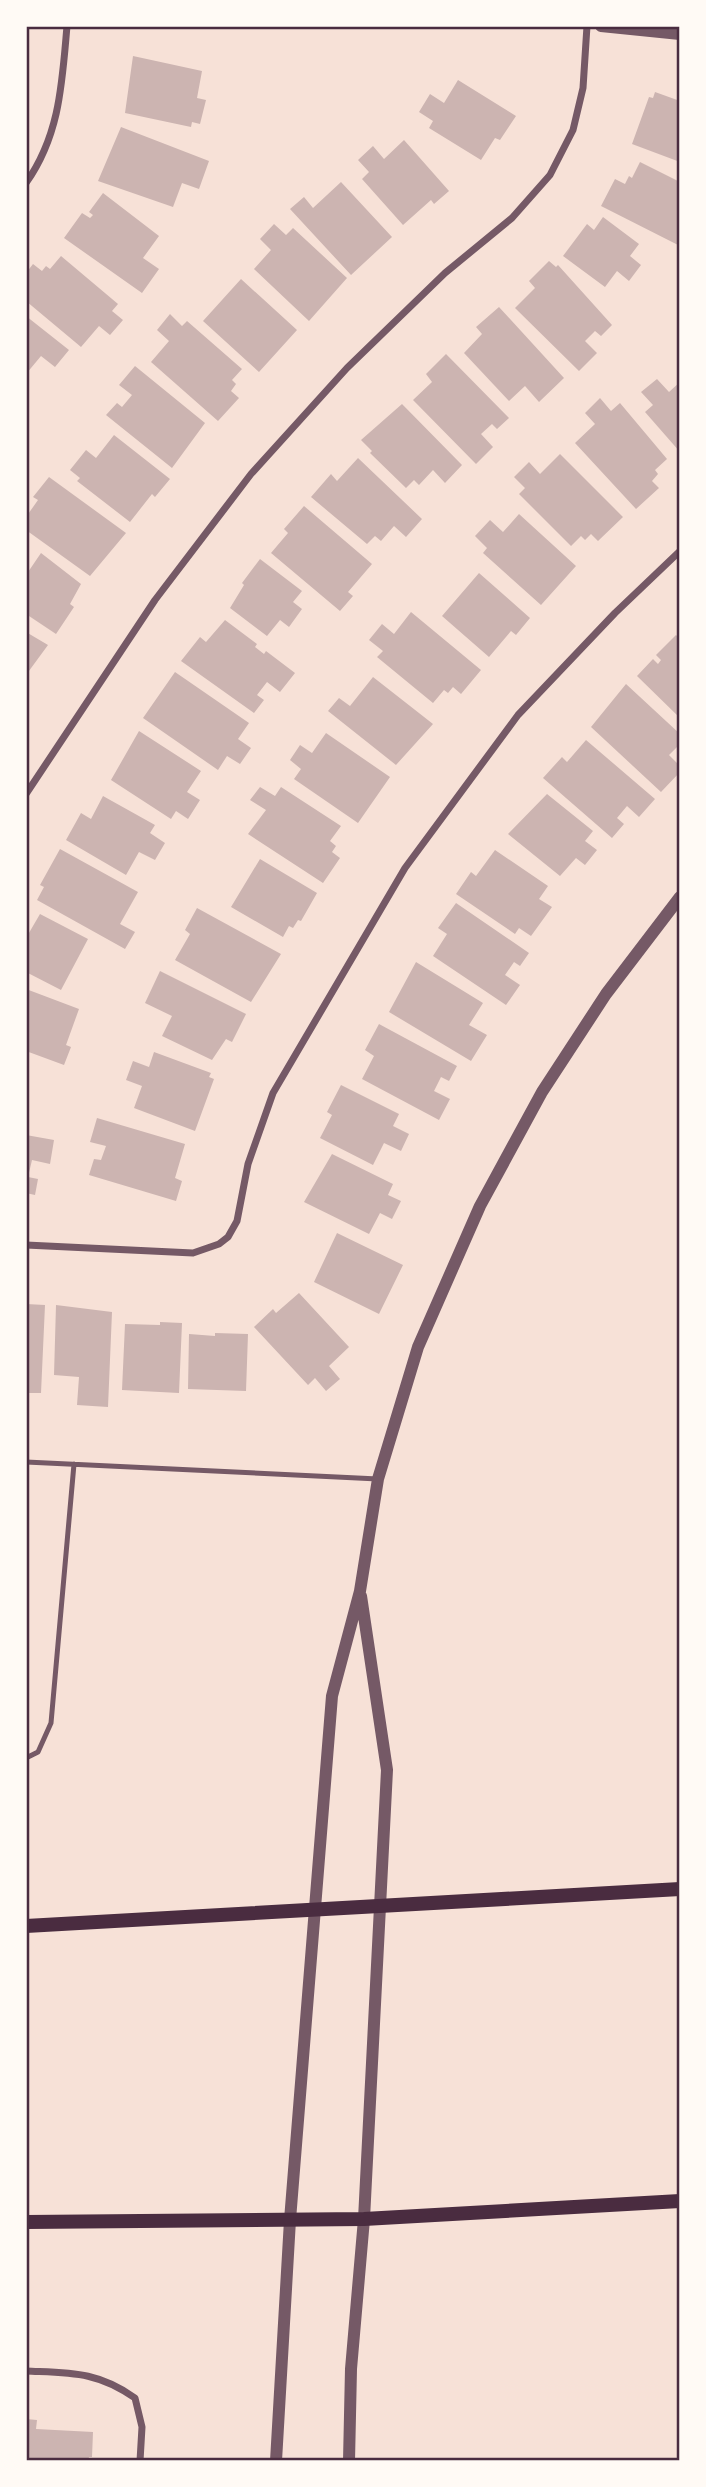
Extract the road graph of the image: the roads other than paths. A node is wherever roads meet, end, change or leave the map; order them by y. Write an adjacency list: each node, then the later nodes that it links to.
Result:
1 (68, 26): 5 (street)
2 (587, 26): 7 (street)
3 (601, 26): 4 (street)
4 (680, 34)
5 (26, 183)
6 (680, 551): 9 (street)
7 (26, 794)
8 (680, 897): 12 (street)
9 (26, 1245)
10 (26, 1462): 11 (lane)
11 (74, 1464): 12 (lane); 14 (lane)
12 (378, 1479): 13 (street)
13 (360, 1591): 16 (street); 17 (street)
14 (26, 1758)
15 (680, 1889): 16 (main road)
16 (379, 1906): 17 (main road); 21 (street)
17 (314, 1908): 18 (main road); 20 (street)
18 (26, 1926)
19 (680, 2201): 21 (main road)
20 (290, 2220): 21 (main road); 22 (main road); 25 (street)
21 (363, 2220): 26 (street)
22 (26, 2222)
23 (26, 2371): 24 (street)
24 (140, 2461)
25 (276, 2461)
26 (349, 2461)

